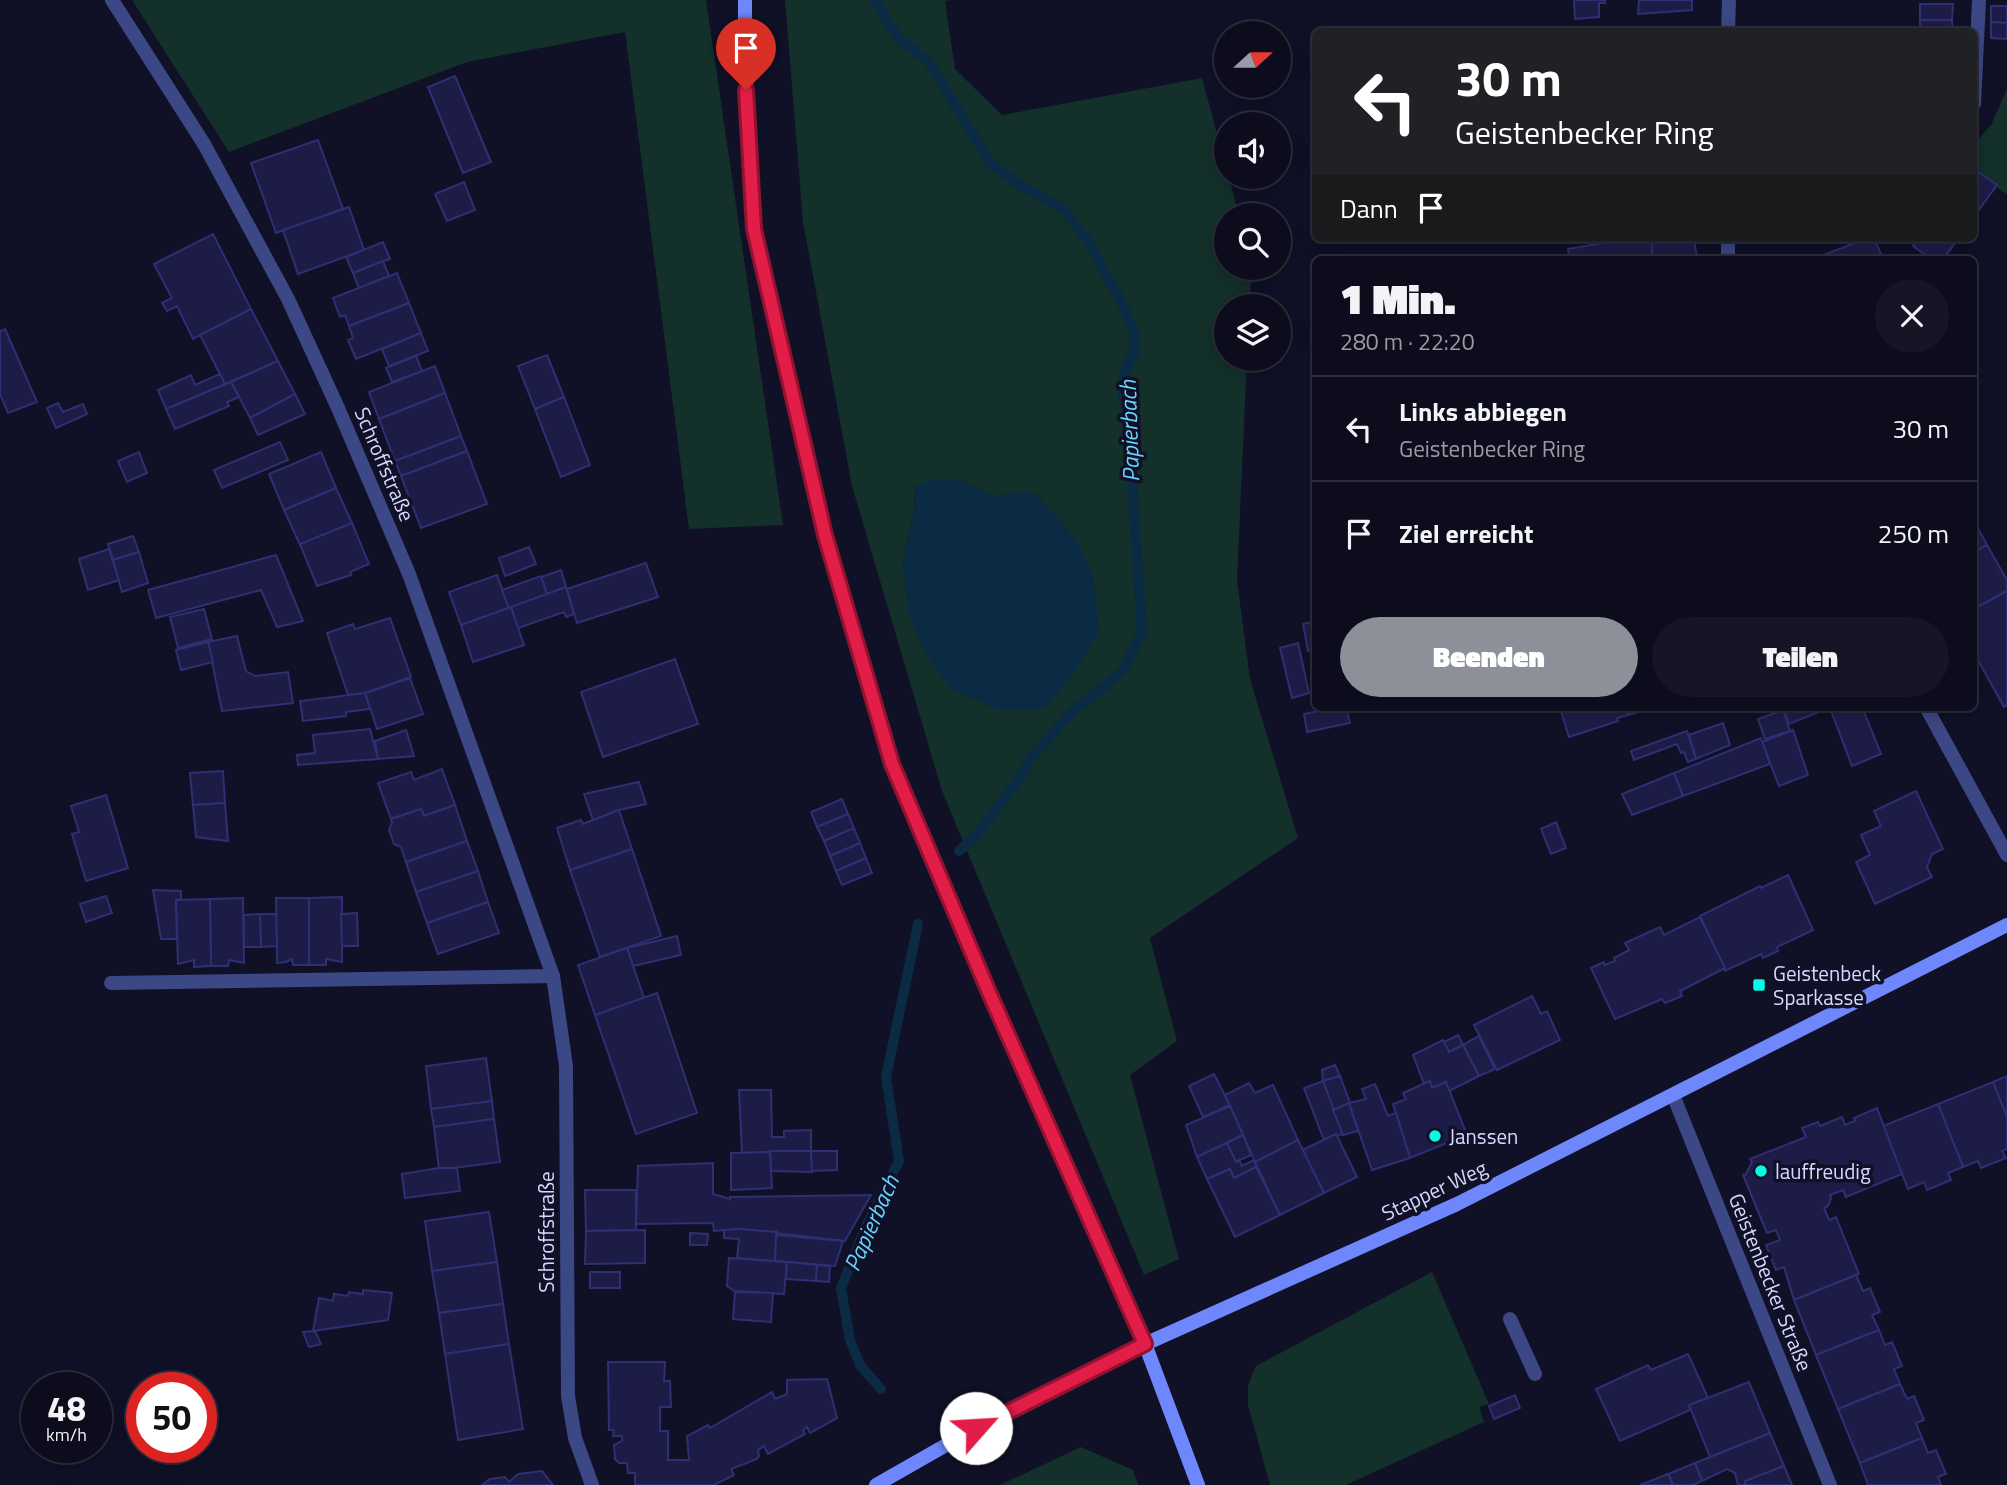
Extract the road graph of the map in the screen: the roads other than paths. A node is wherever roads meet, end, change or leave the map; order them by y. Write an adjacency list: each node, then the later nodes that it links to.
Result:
1 (111, 0): 10 (street, Schroffstraße)
2 (745, 0): 14 (main road)
3 (1729, 0): 5 (street)
4 (1979, 0): 6 (street)
5 (1728, 28)
6 (1977, 42)
7 (1928, 711): 8 (street)
8 (2007, 855)
9 (2007, 925): 12 (main road, Stapper Weg)
10 (553, 976): 11 (street); 16 (street, Schroffstraße)
11 (111, 983)
12 (1673, 1095): 14 (main road, Stapper Weg); 19 (street, Geistenbecker Straße)
13 (1510, 1319): 15 (street)
14 (1145, 1344): 17 (main road, Stapper Weg); 18 (main road)
15 (1535, 1374)
16 (592, 1485)
17 (876, 1485)
18 (1198, 1485)
19 (1830, 1485)

